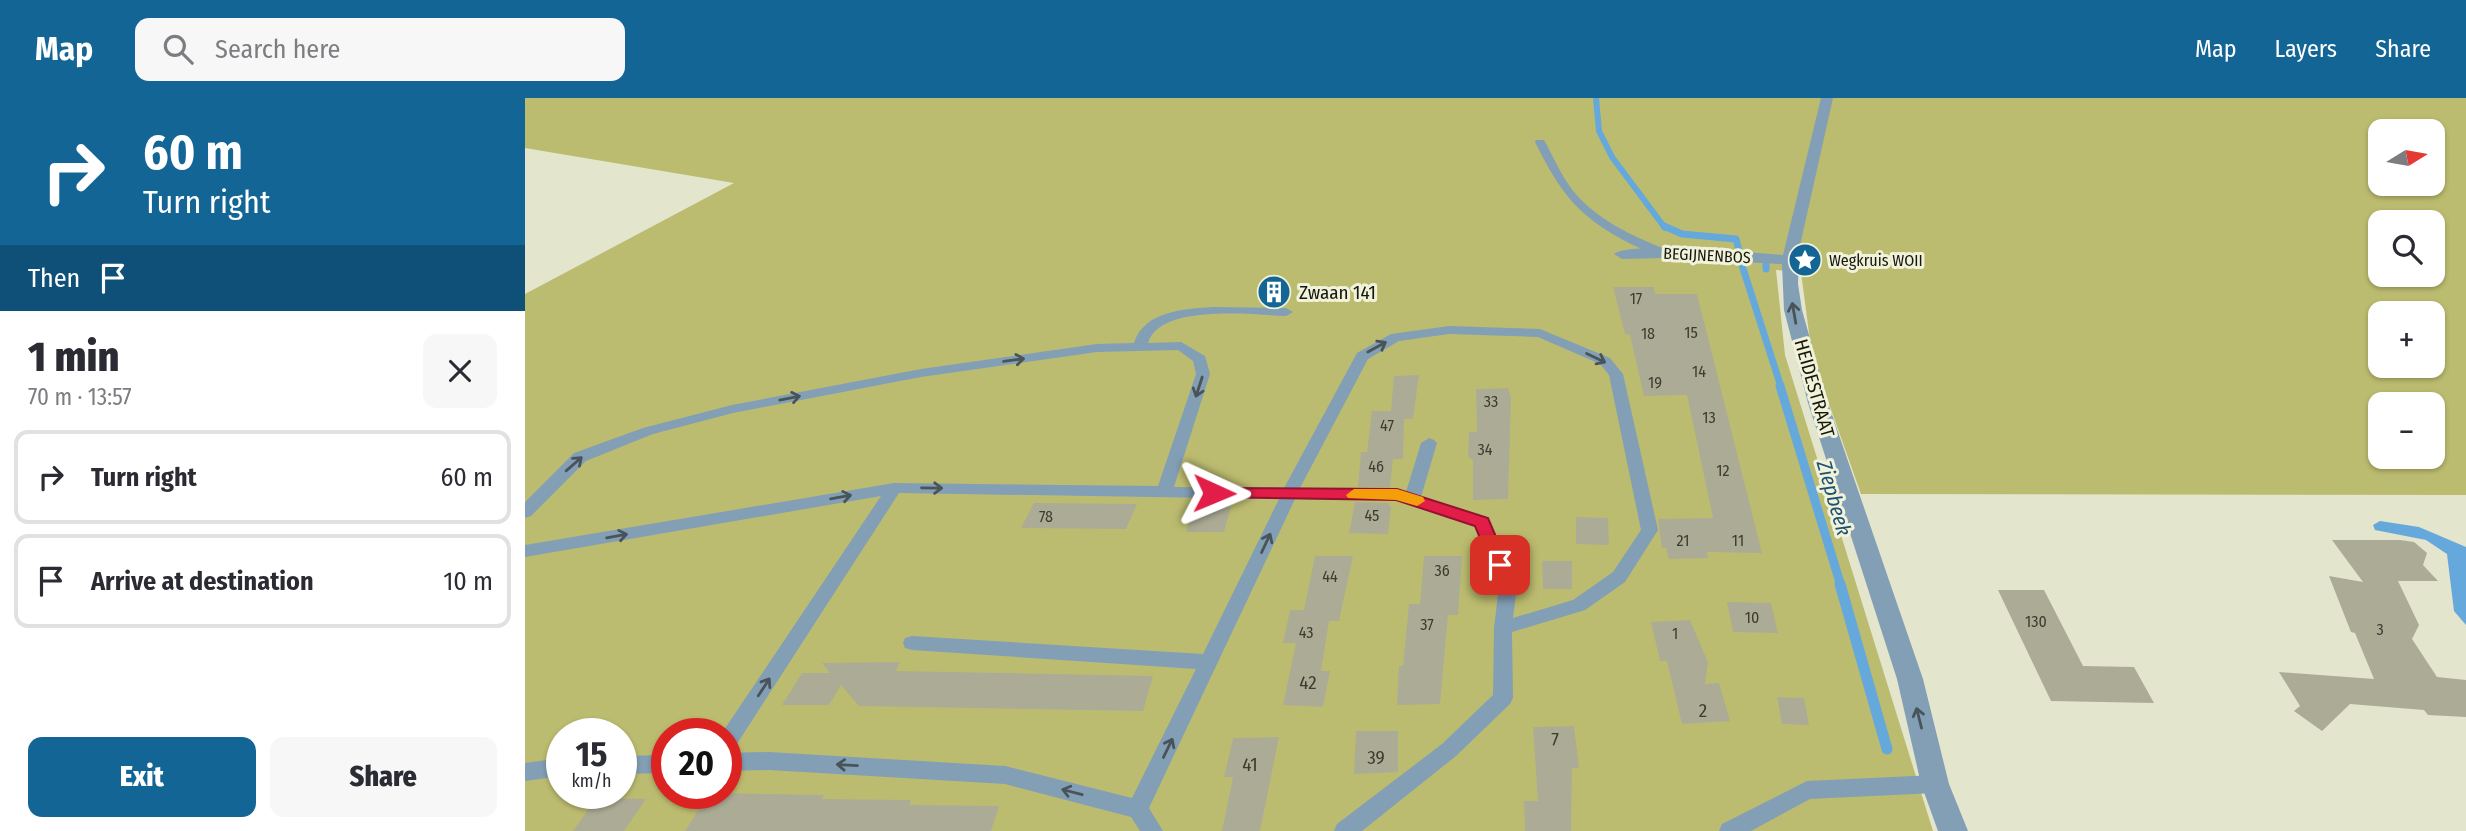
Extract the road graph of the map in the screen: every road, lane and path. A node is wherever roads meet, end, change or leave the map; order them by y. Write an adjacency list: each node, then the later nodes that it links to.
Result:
1 (1827, 98): 5 (street, HEIDESTRAAT)
2 (1540, 142): 3 (lane)
3 (1663, 253): 4 (street, BEGIJNENBOS); 5 (street, BEGIJNENBOS)
4 (1622, 254)
5 (1791, 260): 22 (street, HEIDESTRAAT, one-way to 5)
6 (1286, 312): 7 (lane)
7 (1140, 346): 10 (lane, one-way to 10); 13 (lane, one-way to 7)
8 (1429, 443): 12 (lane)
9 (894, 488): 10 (lane, one-way to 10); 14 (lane, one-way to 9); 18 (lane, one-way to 9)
10 (1164, 492): 11 (lane)
11 (1289, 495): 12 (lane); 15 (lane, one-way to 15); 17 (lane, one-way to 11)
12 (1412, 499): 15 (lane)
13 (525, 512)
14 (525, 551)
15 (1503, 628): 25 (lane)
16 (912, 643): 17 (lane)
17 (1210, 662): 23 (lane, one-way to 17)
18 (742, 720)
19 (742, 762): 23 (lane, one-way to 19)
20 (546, 769): 21 (lane)
21 (525, 772)
22 (1935, 784): 26 (lane); 27 (street, HEIDESTRAAT)
23 (1138, 809): 24 (lane)
24 (1152, 831)
25 (1345, 831)
26 (1730, 831)
27 (1952, 831)

